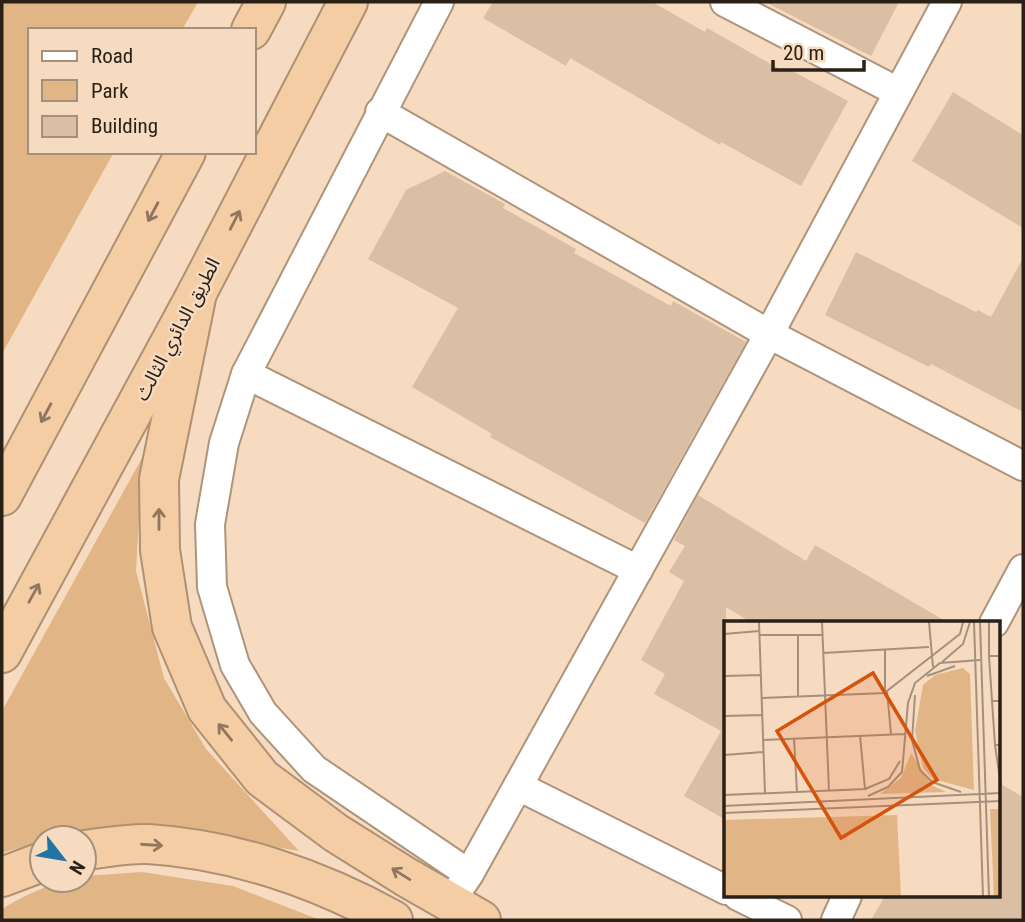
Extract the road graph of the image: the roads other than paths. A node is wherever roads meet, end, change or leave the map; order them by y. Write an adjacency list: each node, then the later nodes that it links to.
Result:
1 (266, 2): 6 (highway)
2 (348, 2): 10 (highway, الطريق الدائري الثالث, one-way to 2)
3 (439, 2): 8 (street)
4 (725, 2): 7 (street)
5 (947, 2): 7 (street)
6 (252, 28)
7 (898, 92): 11 (street)
8 (380, 112): 11 (street); 12 (street)
9 (185, 154): 14 (highway, one-way to 14)
10 (197, 293): 18 (highway, الطريق الدائري الثالث, one-way to 10); 26 (highway, one-way to 10)
11 (769, 334): 13 (street); 16 (street)
12 (246, 373): 16 (street); 26 (street)
13 (1023, 466)
14 (2, 496)
15 (1023, 569): 17 (street)
16 (638, 570): 19 (street)
17 (995, 621)
18 (2, 653)
19 (518, 786): 23 (street); 26 (street)
20 (98, 849): 27 (highway, one-way to 27)
21 (28, 867): 22 (highway)
22 (2, 877)
23 (724, 889)
24 (742, 898): 28 (street)
25 (846, 898): 29 (street)
26 (467, 899)
27 (393, 920)
28 (787, 920)
29 (836, 920)

